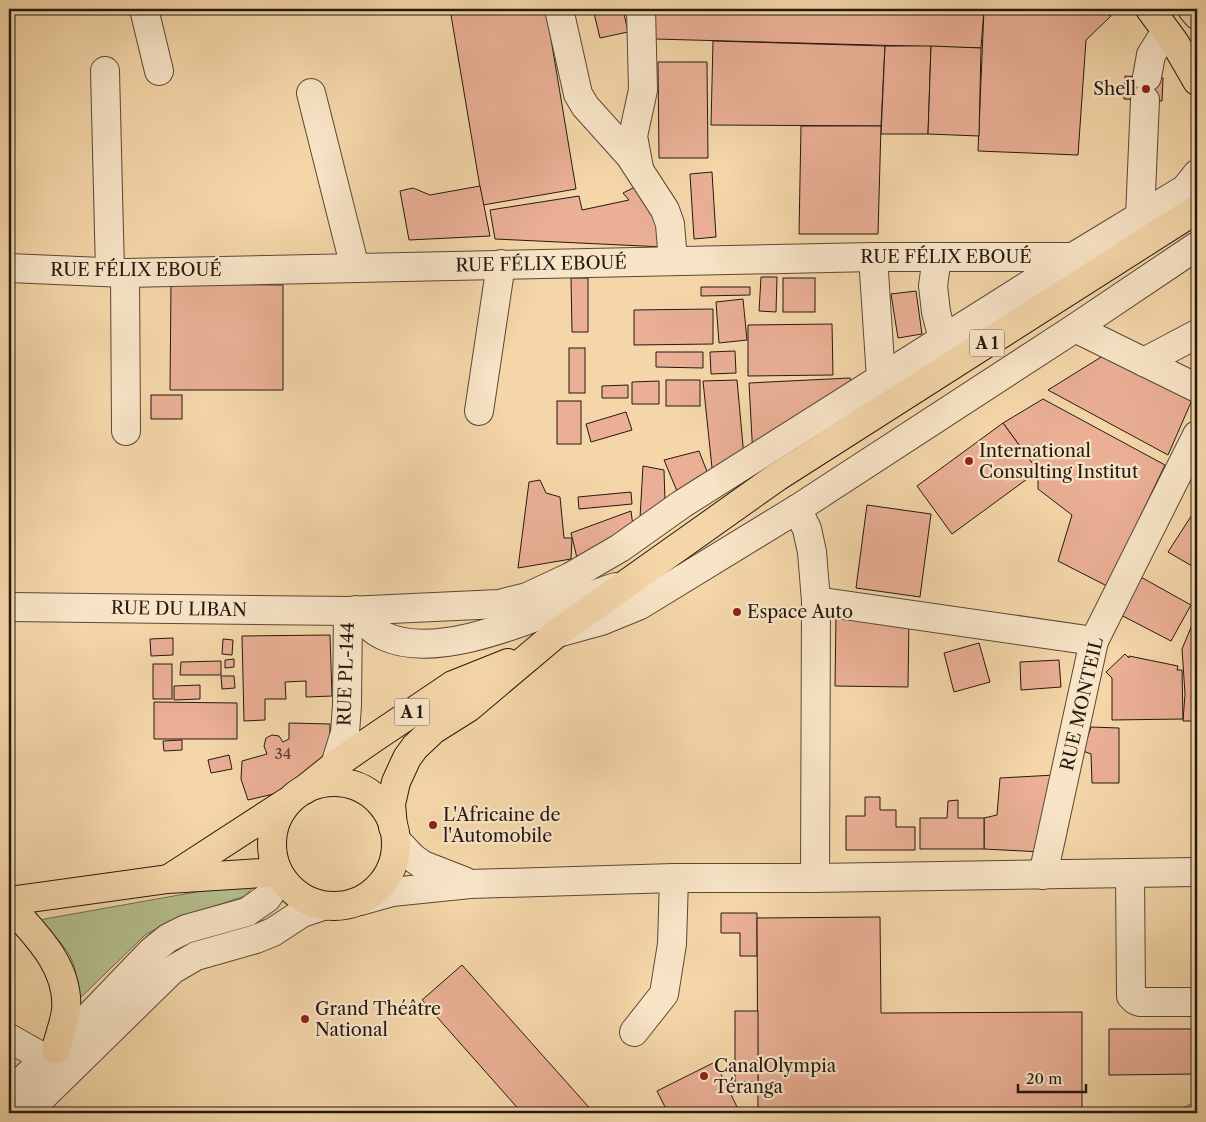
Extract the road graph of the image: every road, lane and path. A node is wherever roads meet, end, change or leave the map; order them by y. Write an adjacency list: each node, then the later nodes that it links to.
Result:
1 (144, 9): 9 (street)
2 (559, 9): 12 (street)
3 (641, 9): 12 (street)
4 (1150, 9): 7 (main road)
5 (1192, 9): 6 (main road)
6 (1197, 15)
7 (1166, 31): 10 (main road); 15 (street)
8 (105, 71): 24 (street)
9 (159, 71)
10 (1197, 81)
11 (311, 93): 23 (street)
12 (639, 169): 20 (street)
13 (1197, 174): 15 (street, RUE DU LIBAN)
14 (1197, 209): 35 (main road, A 1)
15 (1140, 217): 19 (street, RUE DU LIBAN)
16 (1197, 246): 25 (street)
17 (873, 257): 18 (street, RUE FÉLIX EBOUÉ); 20 (street, RUE FÉLIX EBOUÉ); 29 (street)
18 (937, 257): 19 (street, RUE FÉLIX EBOUÉ); 27 (street)
19 (1073, 257): 27 (street, RUE DU LIBAN)
20 (673, 261): 21 (street, RUE FÉLIX EBOUÉ)
21 (501, 264): 23 (street, RUE FÉLIX EBOUÉ); 31 (street)
22 (9, 268): 24 (street, RUE FÉLIX EBOUÉ)
23 (355, 268): 24 (street, RUE FÉLIX EBOUÉ)
24 (117, 272): 32 (street)
25 (1074, 328): 28 (street); 34 (street)
26 (1197, 334): 28 (street)
27 (943, 339): 29 (street, RUE DU LIBAN)
28 (1144, 362): 30 (street)
29 (881, 378): 38 (street, RUE DU LIBAN)
30 (1197, 388)
31 (479, 412)
32 (126, 431)
33 (1197, 435): 40 (street, RUE MONTEIL)
34 (797, 509): 36 (street); 39 (street)
35 (633, 578): 38 (street); 39 (main road, A 1)
36 (816, 601): 40 (street); 50 (street)
37 (9, 607): 38 (street, RUE DU LIBAN)
38 (352, 611): 42 (street, RUE PL-144)
39 (557, 633): 41 (main road, A 1)
40 (1094, 641): 48 (street, RUE MONTEIL)
41 (530, 654): 42 (main road, A 1); 44 (main road, A 1)
42 (335, 765): 43 (main road, A 1)
43 (298, 794): 44 (main road); 47 (main road); 51 (main road)
44 (394, 834): 52 (street); 54 (main road)
45 (1197, 872): 46 (street)
46 (1130, 873): 48 (street); 57 (street)
47 (280, 874): 51 (main road); 56 (main road); 60 (street)
48 (1043, 875): 50 (street)
49 (674, 878): 50 (street); 52 (street); 58 (street)
50 (815, 878)
51 (168, 879): 53 (main road)
52 (470, 884): 54 (street)
53 (9, 901)
54 (360, 901): 56 (main road)
55 (9, 906): 60 (main road)
56 (323, 906): 62 (street)
57 (1197, 1002)
58 (634, 1032)
59 (9, 1038): 60 (street)
60 (51, 1054): 61 (street)
61 (9, 1093)
62 (26, 1113)

